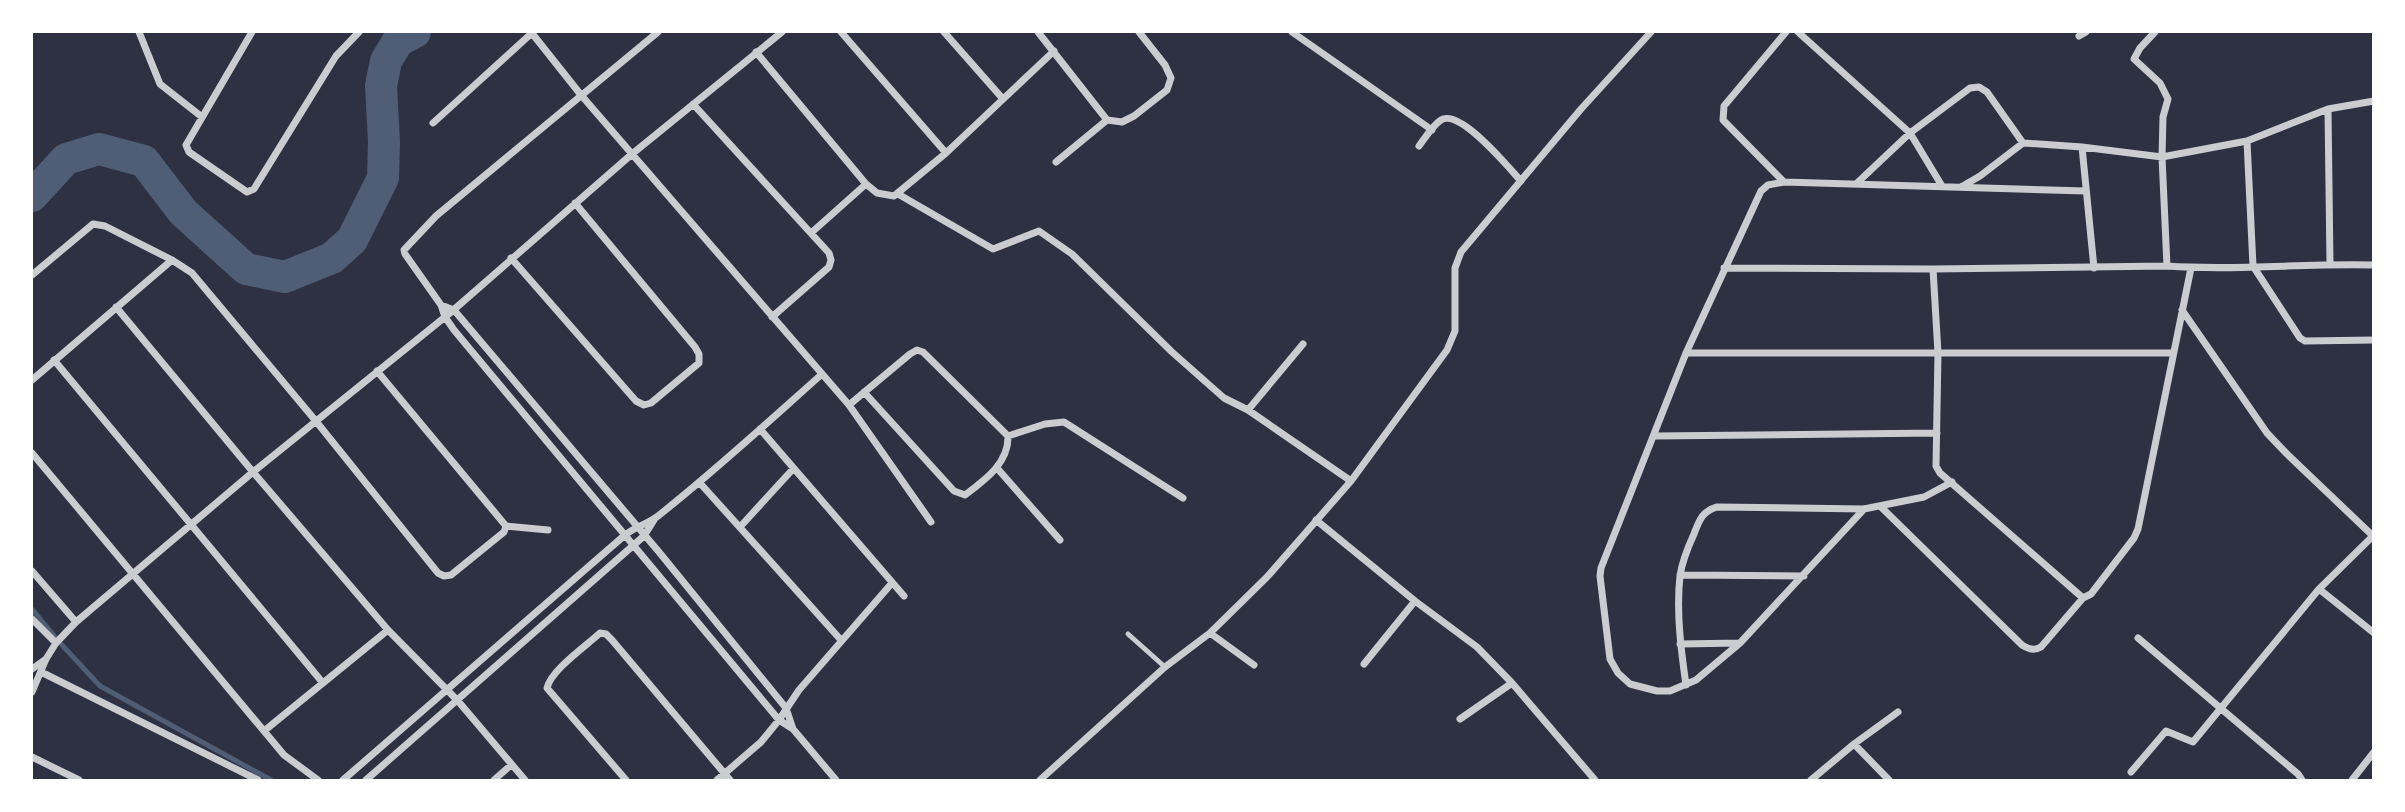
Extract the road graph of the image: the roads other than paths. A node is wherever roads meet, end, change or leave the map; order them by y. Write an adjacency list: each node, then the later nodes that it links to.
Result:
1 (139, 32): 23 (street)
2 (252, 32): 23 (street)
3 (359, 32): 23 (street)
4 (532, 32): 18 (street); 25 (street)
5 (658, 32): 18 (street)
6 (782, 32): 17 (street)
7 (841, 32): 33 (street)
8 (944, 32): 19 (street)
9 (1038, 32): 16 (street)
10 (1139, 32): 24 (street)
11 (1292, 32): 26 (street)
12 (1651, 32): 36 (street)
13 (1786, 32): 37 (street)
14 (1798, 32): 27 (street)
15 (2155, 32): 34 (street)
16 (1054, 51): 19 (street); 24 (street)
17 (756, 52): 21 (street); 38 (street)
18 (581, 95): 32 (street); 59 (street)
19 (1003, 99): 33 (street)
20 (2374, 101): 22 (street)
21 (693, 104): 32 (street); 45 (street)
22 (2328, 109): 28 (street); 48 (street)
23 (202, 117)
24 (1107, 120): 35 (street)
25 (433, 123)
26 (1432, 130): 30 (street); 36 (street)
27 (1910, 133): 29 (street); 39 (street); 40 (street)
28 (2247, 141): 34 (street); 51 (street)
29 (2023, 143): 31 (street); 41 (street)
30 (1419, 146)
31 (2082, 147): 34 (street); 42 (street)
32 (632, 153): 44 (street); 60 (street)
33 (946, 153): 43 (street)
34 (2162, 157): 50 (street)
35 (1056, 162)
36 (1521, 181): 82 (street)
37 (1784, 182): 39 (street); 52 (street)
38 (866, 184): 43 (street); 45 (street)
39 (1856, 184): 40 (street)
40 (1942, 186): 41 (street)
41 (1960, 187): 42 (street)
42 (2087, 191): 53 (street)
43 (898, 194): 72 (street)
44 (575, 203): 46 (street); 46 (street)
45 (811, 233): 60 (street)
46 (512, 258): 59 (street)
47 (172, 260): 56 (street); 57 (street); 73 (street)
48 (2330, 264): 49 (street); 51 (street)
49 (2374, 265)
50 (2167, 266): 53 (street); 54 (street)
51 (2253, 266): 54 (street); 61 (street)
52 (1724, 268): 55 (street); 63 (street)
53 (2094, 268): 55 (street)
54 (2191, 268): 58 (street)
55 (1933, 269): 64 (street)
56 (32, 275)
57 (116, 307): 66 (street); 81 (street)
58 (2182, 310): 65 (street); 97 (street)
59 (450, 313): 67 (street); 95 (street); 96 (street)
60 (772, 317): 68 (street)
61 (2374, 340)
62 (1303, 344): 72 (street)
63 (1686, 353): 64 (street); 77 (street)
64 (1938, 353): 65 (street); 75 (street)
65 (2173, 353): 107 (street)
66 (54, 360): 69 (street); 91 (street)
67 (377, 371): 73 (street); 92 (street)
68 (821, 374): 71 (street); 74 (street)
69 (32, 380)
70 (864, 392): 71 (street); 76 (street); 79 (street)
71 (849, 405): 90 (street)
72 (1248, 410): 82 (street)
73 (316, 420): 81 (street); 92 (street)
74 (760, 429): 80 (street); 83 (street)
75 (1937, 433): 77 (street); 84 (street)
76 (1008, 436): 79 (street); 85 (street)
77 (1655, 436): 128 (street)
78 (32, 453): 101 (street)
79 (997, 468): 98 (street)
80 (793, 469): 93 (street); 104 (street)
81 (253, 472): 91 (street); 111 (street)
82 (1351, 481): 89 (street)
83 (699, 482): 88 (street); 93 (street)
84 (1952, 482): 86 (street); 107 (street)
85 (1183, 498)
86 (1881, 507): 87 (street); 107 (street)
87 (1864, 509): 102 (street); 103 (street)
88 (654, 519): 95 (street); 95 (street)
89 (1316, 520): 108 (street); 112 (street)
90 (931, 522)
91 (191, 523): 101 (street); 126 (street)
92 (506, 526): 94 (street)
93 (740, 527): 116 (street)
94 (548, 530)
95 (640, 532): 96 (street); 99 (street); 132 (street)
96 (625, 535): 99 (street); 129 (street)
97 (2373, 535): 105 (street)
98 (1059, 540)
99 (634, 545): 131 (street); 136 (street)
100 (32, 571): 110 (street)
101 (133, 575): 110 (street); 138 (street)
102 (1680, 575): 103 (street); 119 (street)
103 (1804, 576): 118 (street)
104 (892, 583): 106 (street); 116 (street)
105 (2319, 589): 113 (street); 133 (street)
106 (904, 596)
107 (2083, 598)
108 (1415, 601): 121 (street); 127 (street)
109 (32, 619): 117 (street)
110 (76, 622): 117 (street)
111 (388, 630): 126 (street); 129 (street)
112 (1210, 633): 122 (street); 123 (street)
113 (2374, 633)
114 (1128, 634): 123 (lane)
115 (2138, 638): 133 (street)
116 (841, 640): 132 (street)
117 (56, 643): 120 (street)
118 (1740, 643): 119 (street); 128 (street)
119 (1680, 644): 128 (street)
120 (46, 659): 124 (street); 125 (street)
121 (1364, 664)
122 (1254, 665)
123 (1165, 667): 155 (street)
124 (32, 669)
125 (41, 672): 130 (street); 146 (street)
126 (323, 683): 138 (street)
127 (1512, 683): 135 (street); 156 (street)
128 (1686, 685)
129 (446, 689): 131 (street); 148 (street)
130 (32, 692)
131 (458, 701): 142 (street); 149 (street)
132 (786, 708): 136 (street); 137 (street)
133 (2220, 709): 143 (street); 159 (street)
134 (1898, 712): 139 (street)
135 (1460, 719)
136 (779, 720): 137 (street); 144 (street)
137 (793, 729): 154 (street)
138 (264, 731): 147 (street)
139 (1854, 744): 157 (street); 158 (street)
140 (2374, 752): 160 (street)
141 (32, 757): 145 (street)
142 (511, 765): 150 (street); 151 (street)
143 (2132, 772)
144 (727, 777): 152 (street); 153 (street)
145 (79, 780)
146 (258, 780)
147 (318, 780)
148 (343, 780)
149 (366, 780)
150 (494, 780)
151 (525, 780)
152 (626, 780)
153 (717, 780)
154 (836, 780)
155 (1040, 780)
156 (1595, 780)
157 (1811, 780)
158 (1889, 780)
159 (2302, 780)
160 (2352, 780)

